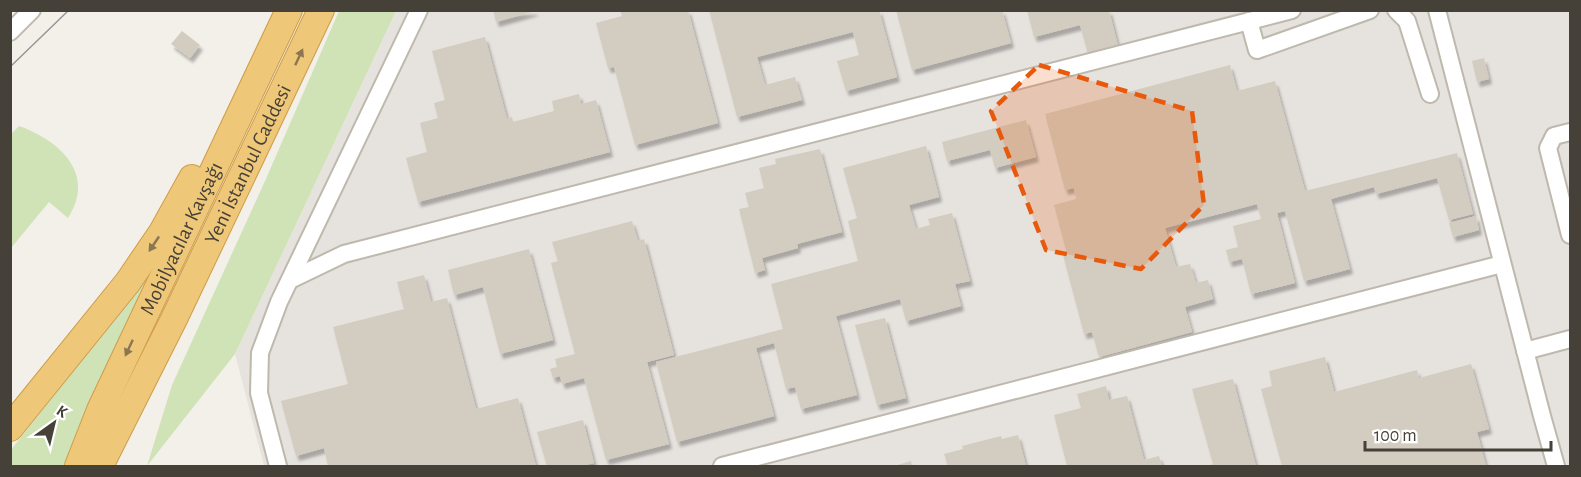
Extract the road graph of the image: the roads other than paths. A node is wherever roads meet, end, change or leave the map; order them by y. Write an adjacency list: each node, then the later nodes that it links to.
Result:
1 (32, 10): 10 (street)
2 (287, 10): 19 (highway, Mobilyacılar Kavşağı, one-way to 19); 20 (highway, Mobilyacılar Kavşağı, one-way to 20)
3 (321, 10): 16 (highway, Yeni İstanbul Caddesi, one-way to 3)
4 (419, 10): 15 (street)
5 (1292, 10): 9 (street)
6 (1370, 10): 9 (street)
7 (1396, 10): 11 (street)
8 (1437, 10): 14 (street)
9 (1249, 21): 15 (street)
10 (10, 32)
11 (1430, 94)
12 (1570, 132): 13 (street)
13 (1570, 235)
14 (1502, 264): 18 (street); 24 (street)
15 (290, 280): 23 (street)
16 (174, 319): 21 (highway, Mobilyacılar Kavşağı); 22 (highway, Mobilyacılar Kavşağı)
17 (1570, 339): 18 (street)
18 (1525, 351): 25 (street)
19 (10, 428)
20 (78, 466)
21 (100, 466)
22 (120, 466)
23 (279, 466)
24 (722, 466)
25 (1556, 466)

